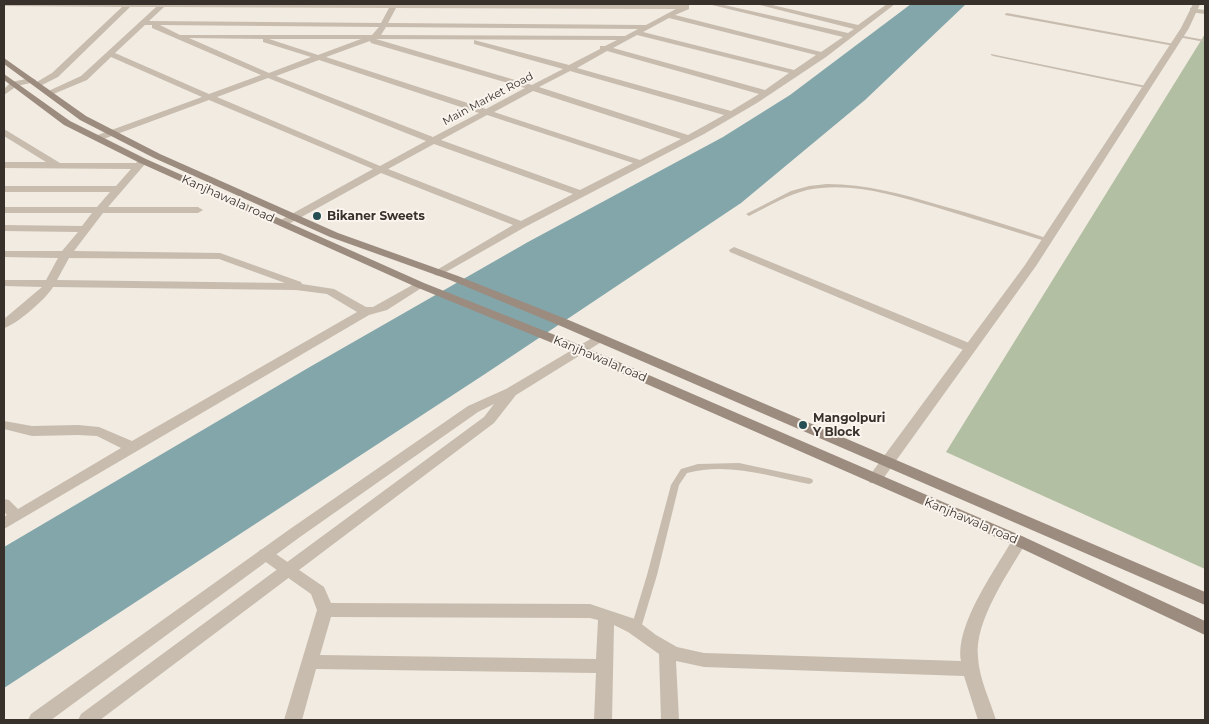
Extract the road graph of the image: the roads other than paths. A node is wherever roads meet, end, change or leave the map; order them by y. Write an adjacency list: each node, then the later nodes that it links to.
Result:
1 (4, 4): 6 (street)
2 (163, 4): 6 (street); 7 (street); 13 (street)
3 (712, 4): 20 (street)
4 (760, 4): 16 (street)
5 (891, 4): 16 (street)
6 (128, 5): 37 (street)
7 (394, 5): 8 (street); 14 (street)
8 (689, 5): 12 (street, Main Market Road)
9 (1195, 7): 10 (street); 25 (street)
10 (1205, 12)
11 (1007, 14): 25 (lane)
12 (669, 16): 15 (street, Main Market Road); 29 (street)
13 (147, 23): 14 (street); 18 (street); 28 (street)
14 (383, 25): 15 (street); 22 (street)
15 (650, 27): 17 (street, Main Market Road)
16 (860, 28): 20 (street)
17 (637, 33): 24 (street, Main Market Road); 34 (street)
18 (178, 36): 19 (street); 35 (street)
19 (254, 36): 22 (street); 31 (street)
20 (849, 36): 29 (street)
21 (460, 37): 22 (street); 23 (street); 33 (street)
22 (370, 38): 31 (street); 40 (street)
23 (561, 38): 24 (street); 27 (street)
24 (627, 38): 27 (street, Main Market Road)
25 (1177, 40): 26 (lane); 39 (street)
26 (1205, 41)
27 (606, 49): 33 (street, Main Market Road); 43 (street)
28 (111, 54): 42 (street); 44 (street)
29 (823, 54): 34 (street)
30 (993, 55): 39 (lane)
31 (318, 57): 35 (street); 45 (street)
32 (4, 60): 37 (main road, Kanjhawala road)
33 (569, 68): 40 (street, Main Market Road); 46 (street)
34 (796, 73): 43 (street)
35 (268, 75): 44 (street); 51 (street)
36 (4, 76): 38 (main road, Kanjhawala road)
37 (35, 82): 38 (street); 42 (main road, Kanjhawala road)
38 (14, 84): 41 (street); 49 (main road, Kanjhawala road)
39 (1146, 87): 71 (street)
40 (533, 88): 45 (street, Main Market Road); 50 (street)
41 (4, 93)
42 (48, 93): 48 (main road, Kanjhawala road)
43 (766, 93): 46 (street)
44 (207, 98): 48 (street); 58 (street)
45 (489, 112): 51 (street, Main Market Road); 55 (street)
46 (732, 114): 50 (street)
47 (4, 132): 53 (street)
48 (112, 133): 49 (street); 66 (main road, Kanjhawala road)
49 (98, 138): 54 (main road, Kanjhawala road)
50 (689, 138): 55 (street)
51 (432, 141): 58 (street, Main Market Road); 61 (street)
52 (4, 144): 53 (street)
53 (21, 144): 57 (street)
54 (140, 163): 57 (street); 60 (street); 67 (main road, Kanjhawala road)
55 (641, 163): 61 (street)
56 (4, 165): 57 (street)
57 (58, 165)
58 (380, 170): 66 (street, Main Market Road); 68 (street)
59 (4, 188): 60 (street)
60 (119, 189): 63 (street)
61 (581, 194): 68 (street)
62 (4, 210): 63 (street)
63 (100, 210): 64 (street); 70 (street)
64 (198, 210)
65 (749, 214): 71 (lane)
66 (296, 217): 67 (street, Main Market Road); 75 (main road, Kanjhawala road)
67 (283, 223): 78 (main road, Kanjhawala road)
68 (521, 225): 75 (street)
69 (4, 228): 70 (street)
70 (86, 229): 74 (street)
71 (1047, 240): 83 (street)
72 (734, 250): 83 (street)
73 (4, 254): 74 (street)
74 (66, 254): 77 (street); 79 (street)
75 (439, 273): 82 (main road, Kanjhawala road)
76 (4, 283): 77 (street)
77 (50, 283): 79 (street); 81 (street)
78 (426, 287): 80 (street); 84 (main road, Kanjhawala road)
79 (311, 289): 80 (street)
80 (367, 311): 87 (street)
81 (4, 324)
82 (599, 338): 84 (street); 88 (main road, Kanjhawala road)
83 (970, 348): 88 (street)
84 (580, 350): 85 (street); 89 (main road, Kanjhawala road)
85 (511, 392): 94 (street); 95 (street)
86 (4, 425): 87 (street)
87 (132, 447): 92 (street)
88 (888, 462): 89 (street); 96 (main road, Kanjhawala road)
89 (875, 479): 93 (main road, Kanjhawala road)
90 (809, 481): 99 (lane)
91 (4, 504): 92 (street)
92 (10, 520)
93 (1019, 542): 100 (main road, Kanjhawala road); 104 (street)
94 (265, 554): 95 (street); 105 (street)
95 (288, 569): 97 (street); 106 (street)
96 (1205, 599)
97 (325, 610): 98 (street); 102 (street)
98 (606, 615): 99 (street); 103 (street)
99 (636, 628): 101 (street)
100 (1205, 628)
101 (667, 650): 104 (street); 109 (street)
102 (310, 662): 103 (street); 107 (street)
103 (605, 666): 108 (street)
104 (972, 669): 110 (street)
105 (37, 720)
106 (87, 720)
107 (293, 720)
108 (603, 720)
109 (670, 720)
110 (987, 720)

